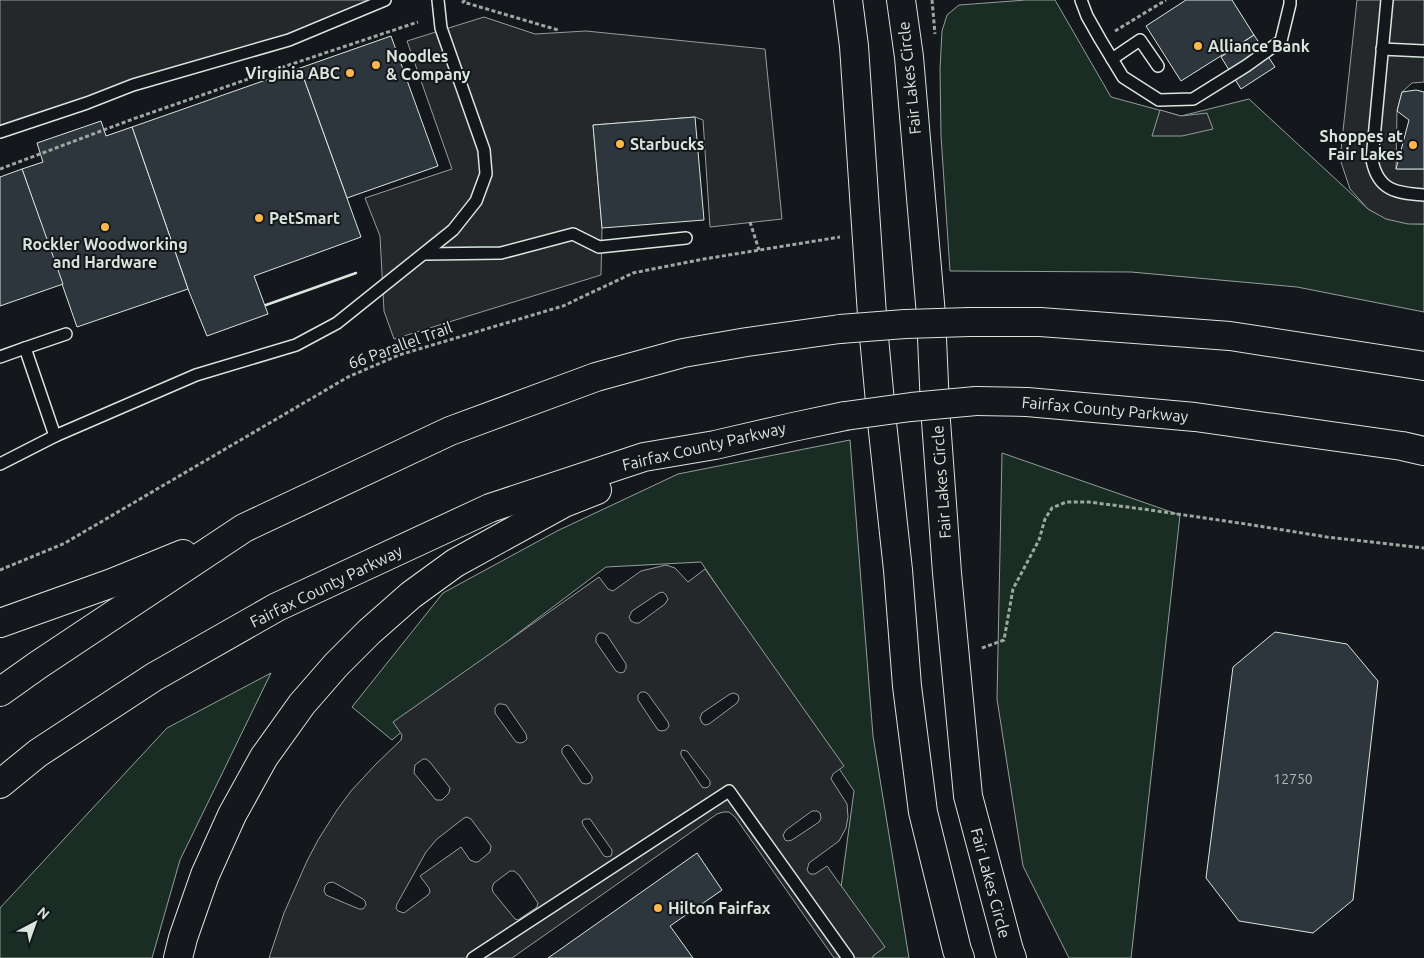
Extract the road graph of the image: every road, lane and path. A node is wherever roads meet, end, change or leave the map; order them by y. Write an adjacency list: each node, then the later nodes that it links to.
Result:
1 (386, 0): 17 (lane)
2 (438, 0): 24 (lane)
3 (465, 0): 11 (path)
4 (848, 0): 43 (main road)
5 (900, 0): 44 (main road, Fair Lakes Circle)
6 (1081, 0): 12 (lane)
7 (1166, 0): 12 (path)
8 (1290, 0): 15 (lane)
9 (1387, 0): 13 (lane)
10 (418, 22): 18 (path)
11 (558, 30)
12 (1100, 39): 15 (lane)
13 (1382, 49): 14 (lane); 19 (lane)
14 (1424, 51)
15 (1112, 59): 16 (lane)
16 (1158, 66)
17 (0, 132)
18 (0, 169)
19 (1424, 194)
20 (750, 222): 23 (path)
21 (844, 236): 23 (path, 66 Parallel Trail)
22 (686, 238): 24 (lane)
23 (759, 250): 35 (path, 66 Parallel Trail)
24 (424, 254): 29 (lane)
25 (66, 334): 26 (lane)
26 (25, 348): 27 (lane); 29 (lane)
27 (0, 357)
28 (1424, 366): 33 (main road, bridge)
29 (55, 436): 32 (lane)
30 (715, 445): 31 (main road, Fairfax County Parkway, bridge); 39 (main road, Fairfax County Parkway); 40 (main road)
31 (1424, 451)
32 (0, 464)
33 (244, 528): 36 (main road); 38 (main road)
34 (1424, 548): 37 (path)
35 (0, 570)
36 (0, 623)
37 (981, 648)
38 (0, 692)
39 (0, 784)
40 (178, 958)
41 (473, 958): 42 (lane)
42 (848, 958)
43 (960, 958)
44 (1012, 958)

